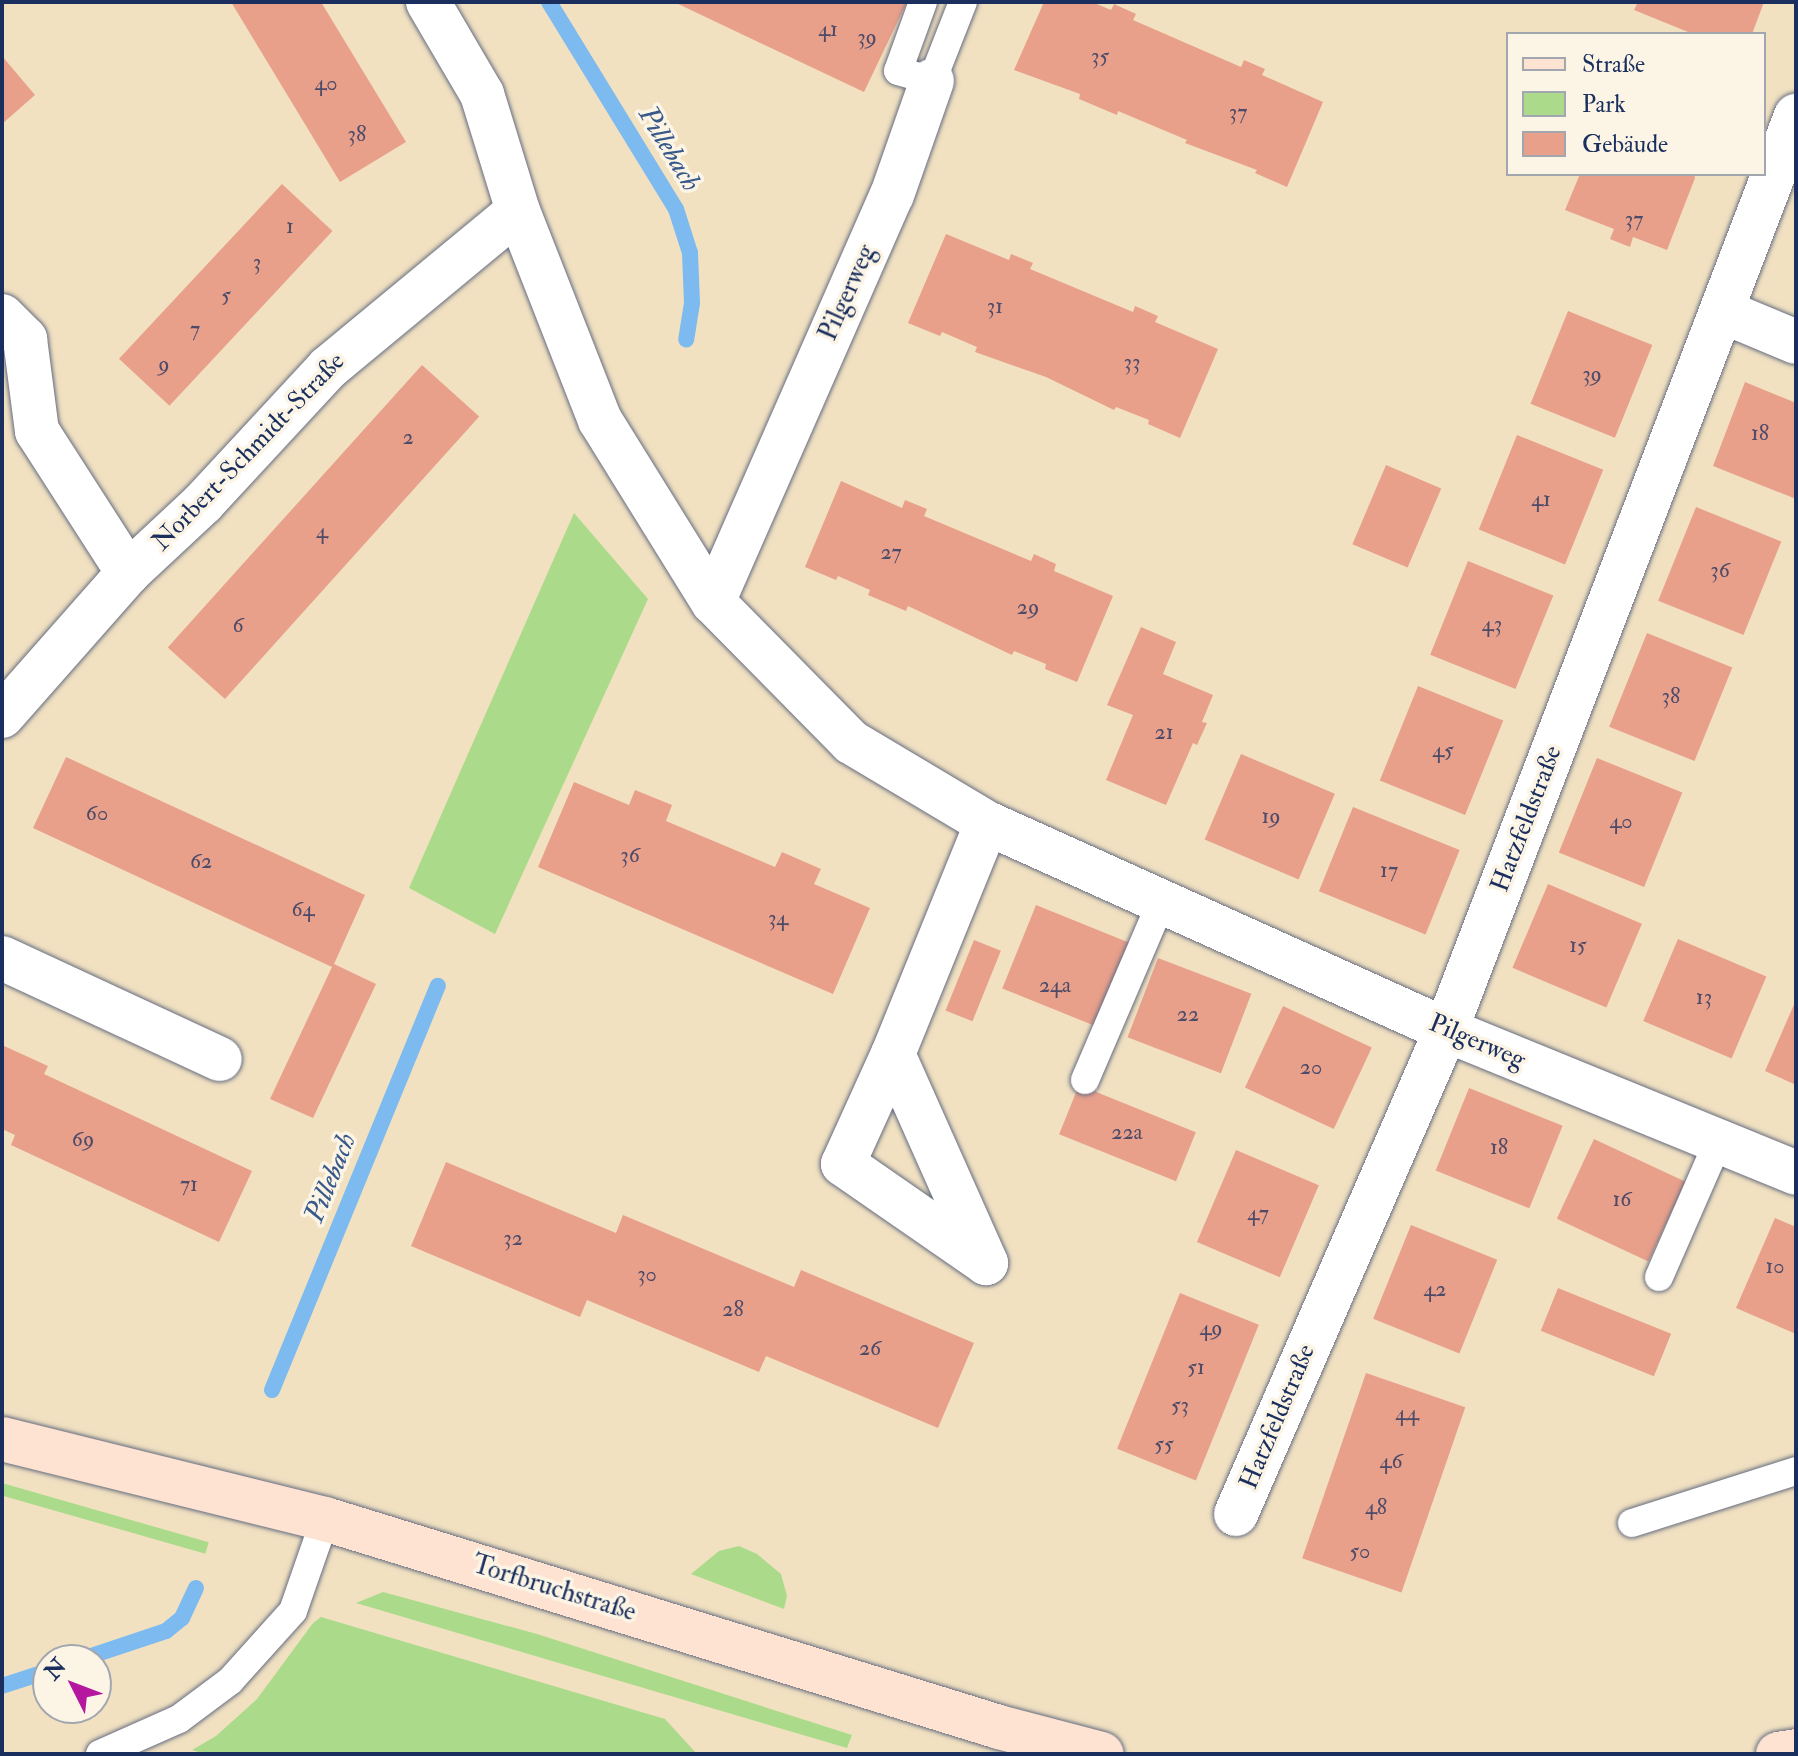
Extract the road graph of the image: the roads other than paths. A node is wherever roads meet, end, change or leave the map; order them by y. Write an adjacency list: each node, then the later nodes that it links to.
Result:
1 (428, 2): 6 (street, Pilgerweg)
2 (923, 2): 4 (lane)
3 (963, 2): 4 (lane)
4 (932, 81): 12 (street, Pilgerweg)
5 (1796, 116): 7 (street, Hatzfeldstraße)
6 (518, 211): 11 (street, Norbert-Schmidt-Straße); 12 (street, Pilgerweg)
7 (1722, 311): 9 (street); 17 (street, Hatzfeldstraße)
8 (2, 316): 10 (street)
9 (1796, 342)
10 (20, 428): 11 (street)
11 (128, 573): 13 (street, Norbert-Schmidt-Straße)
12 (713, 602): 14 (street, Pilgerweg)
13 (2, 716)
14 (987, 823): 15 (street, Pilgerweg); 18 (street)
15 (1161, 903): 17 (street, Pilgerweg); 20 (lane)
16 (2, 958): 19 (street)
17 (1446, 1030): 21 (street, Pilgerweg); 26 (street, Hatzfeldstraße)
18 (893, 1054)
19 (220, 1059)
20 (1085, 1080)
21 (1717, 1144): 22 (street, Pilgerweg); 23 (lane)
22 (1796, 1173)
23 (1659, 1277)
24 (2, 1439): 27 (main road, Torfbruchstraße)
25 (1796, 1471): 28 (lane)
26 (1236, 1514)
27 (325, 1519): 30 (lane); 31 (main road, Torfbruchstraße)
28 (1632, 1523)
29 (1796, 1751): 32 (main road)
30 (100, 1754)
31 (1102, 1754)
32 (1778, 1754)

